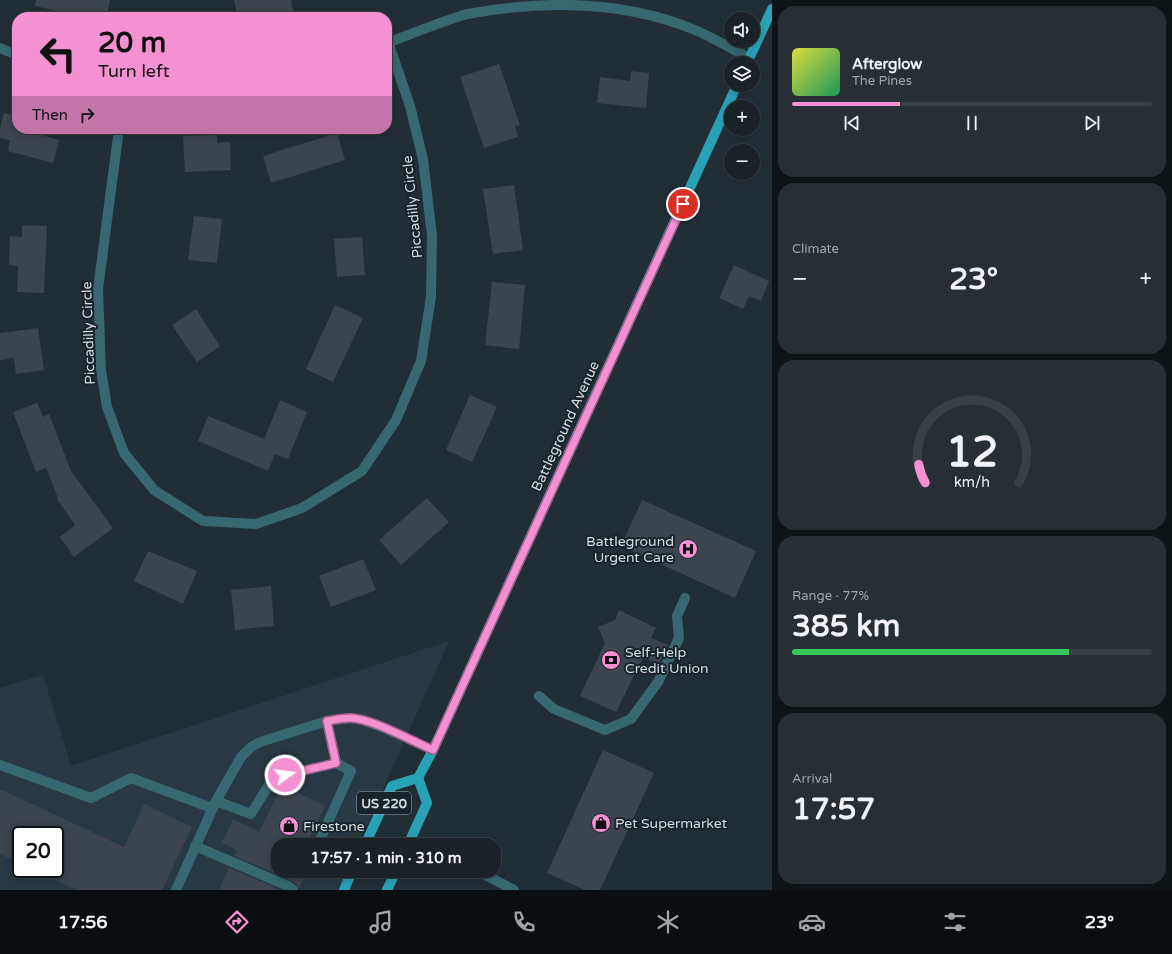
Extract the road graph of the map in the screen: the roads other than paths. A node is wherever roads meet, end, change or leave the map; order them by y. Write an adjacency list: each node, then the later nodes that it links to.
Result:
1 (772, 9): 7 (main road)
2 (392, 40): 6 (street)
3 (0, 48): 4 (street)
4 (12, 53)
5 (392, 56): 9 (street, Piccadilly Circle)
6 (741, 56)
7 (750, 56)
8 (734, 92): 13 (main road, Battleground Avenue / US 220)
9 (118, 134)
10 (685, 598): 11 (street)
11 (539, 696)
12 (327, 721): 13 (street); 14 (street); 17 (street)
13 (433, 750): 16 (main road, Battleground Avenue / US 220)
14 (336, 763): 17 (street); 18 (street)
15 (0, 765): 17 (street)
16 (418, 778): 19 (main road, US 220); 20 (main road, US 220)
17 (214, 804): 21 (street)
18 (321, 838)
19 (367, 838)
20 (411, 838)
21 (195, 846): 25 (street); 26 (street)
22 (349, 878): 27 (main road)
23 (393, 878): 28 (main road)
24 (491, 878): 29 (street)
25 (176, 890)
26 (294, 890)
27 (344, 890)
28 (387, 890)
29 (514, 890)

